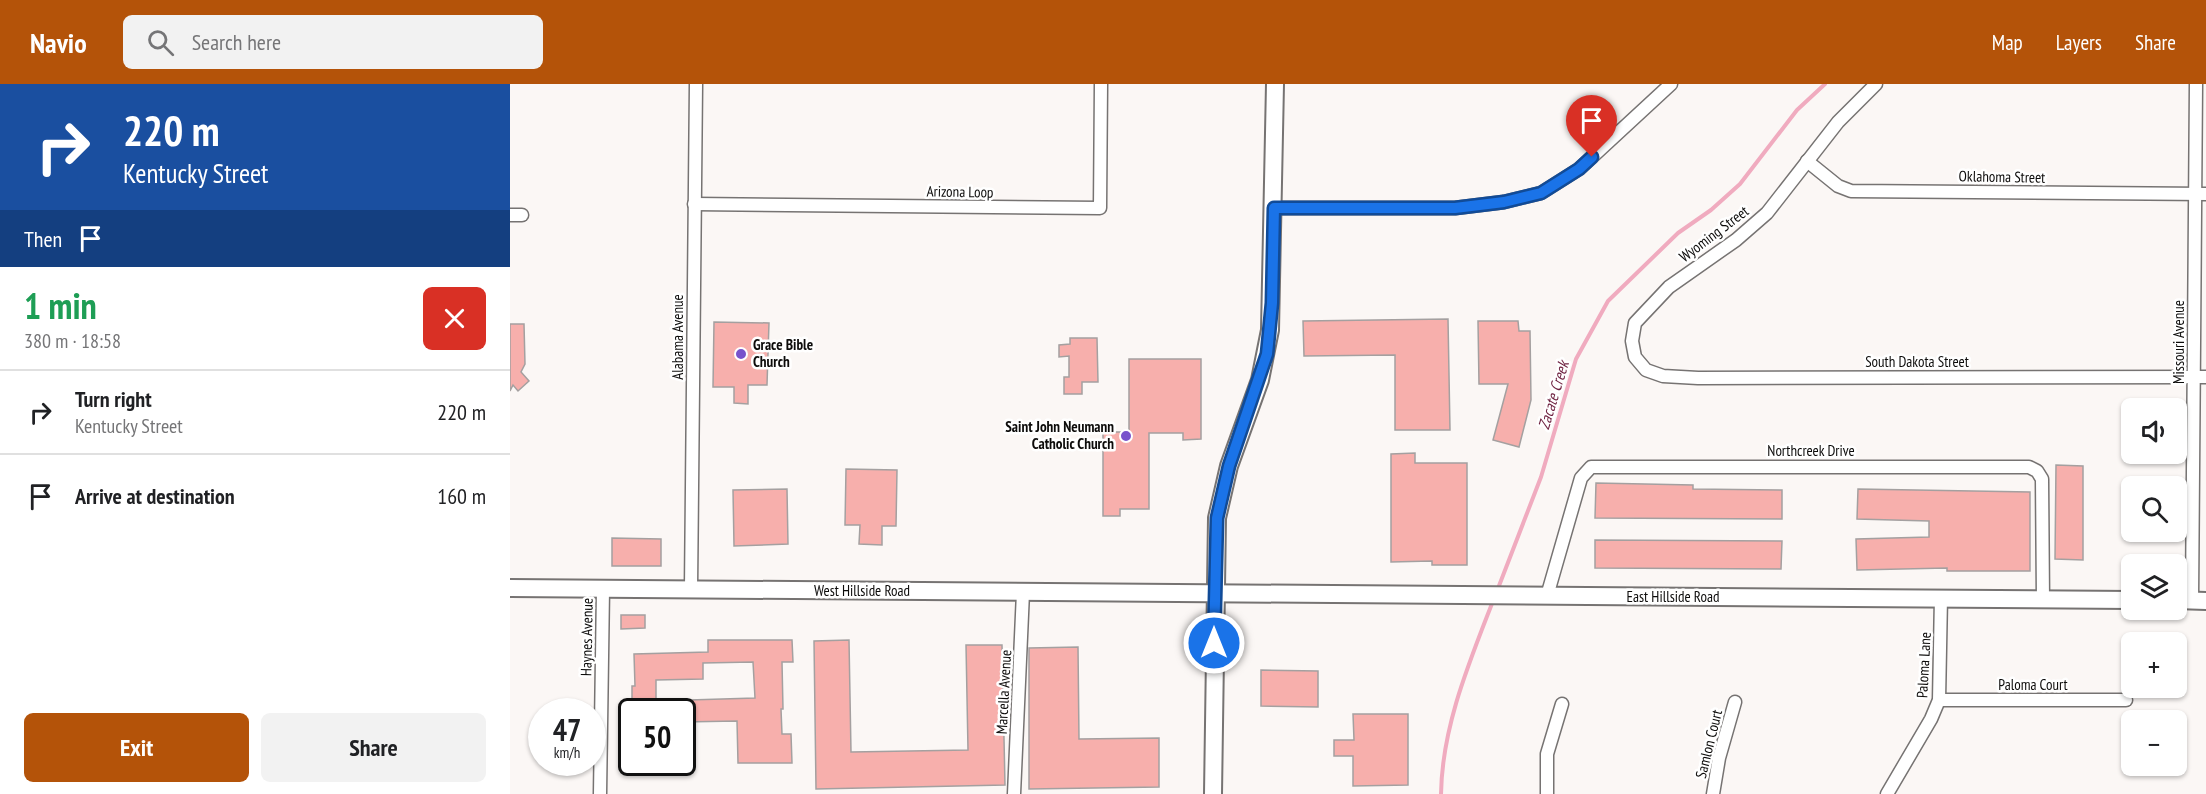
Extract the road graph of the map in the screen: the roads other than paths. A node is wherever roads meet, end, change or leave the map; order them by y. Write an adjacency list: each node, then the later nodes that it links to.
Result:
1 (696, 84): 9 (street, Alabama Avenue)
2 (1101, 84): 9 (street, Arizona Loop)
3 (1275, 84): 10 (street)
4 (1671, 84): 10 (street)
5 (1876, 84): 7 (street, Wyoming Street)
6 (2196, 84): 8 (street, Missouri Avenue)
7 (1807, 161): 8 (street, Oklahoma Street); 11 (street, Wyoming Street)
8 (2201, 194): 12 (street, Missouri Avenue)
9 (694, 204): 15 (street, Alabama Avenue)
10 (1274, 208): 17 (street)
11 (1635, 357): 12 (street, South Dakota Street)
12 (2200, 377): 22 (street, Missouri Avenue)
13 (510, 588): 14 (street, West Hillside Road)
14 (603, 589): 15 (street, West Hillside Road); 27 (street, Haynes Avenue)
15 (691, 589): 16 (street, West Hillside Road)
16 (1023, 592): 17 (street, West Hillside Road); 28 (street, Marcella Avenue)
17 (1214, 594): 18 (street, East Hillside Road); 29 (street)
18 (1547, 596): 19 (street, East Hillside Road); 20 (street, Northcreek Drive)
19 (1941, 597): 20 (street, East Hillside Road); 23 (street, Paloma Lane)
20 (2043, 600): 21 (street, East Hillside Road)
21 (2121, 600)
22 (2191, 600)
23 (1939, 700): 24 (street, Paloma Court); 32 (street, Paloma Lane)
24 (2126, 700)
25 (1735, 702): 31 (street, Samlon Court)
26 (1562, 704): 30 (street)
27 (600, 794)
28 (1014, 794)
29 (1213, 794)
30 (1547, 794)
31 (1713, 794)
32 (1887, 794)

